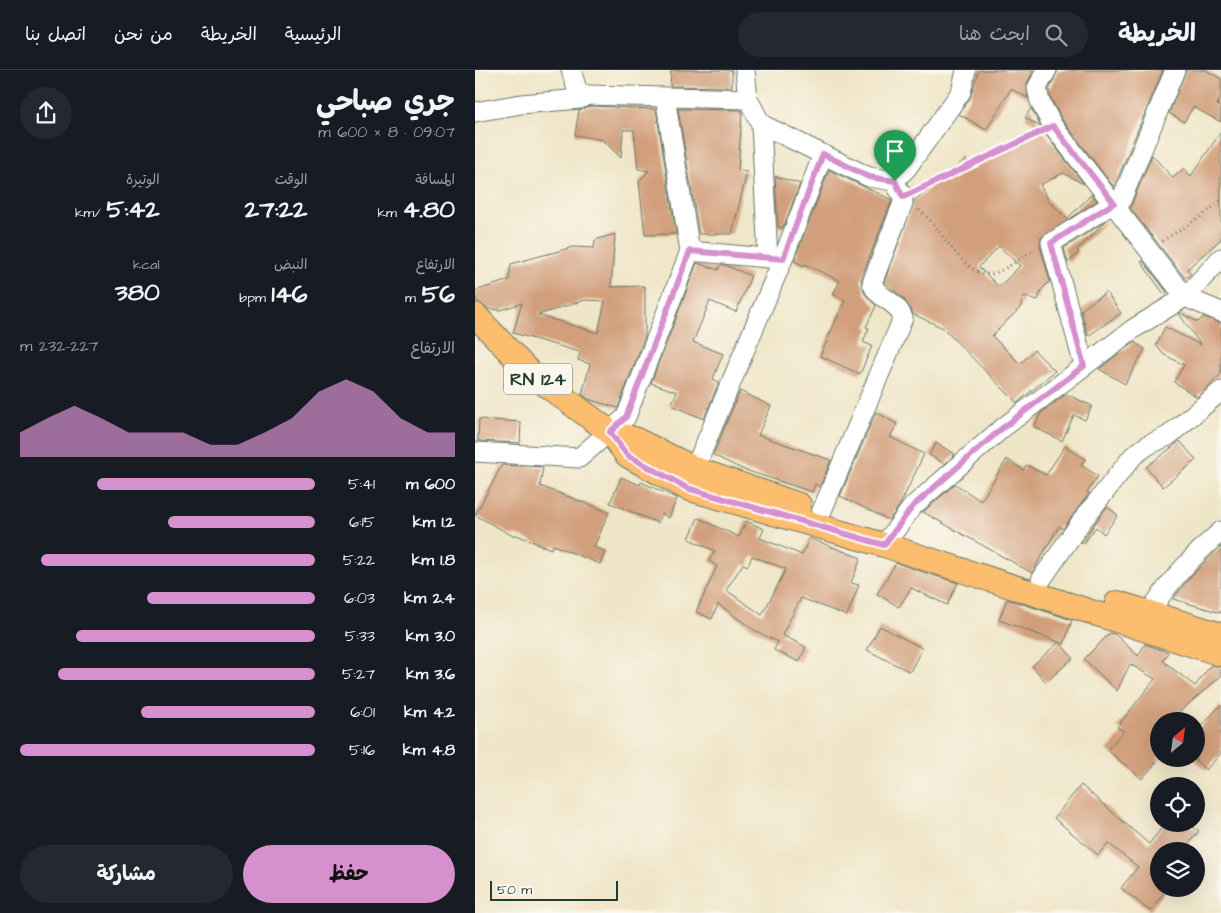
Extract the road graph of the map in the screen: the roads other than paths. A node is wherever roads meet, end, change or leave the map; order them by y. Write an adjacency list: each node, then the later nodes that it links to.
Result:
1 (571, 70): 8 (street)
2 (745, 70): 7 (street)
3 (966, 70): 12 (street)
4 (1047, 70): 13 (street)
5 (1175, 70): 13 (street)
6 (665, 97): 7 (street); 8 (street); 14 (street)
7 (748, 98): 10 (street)
8 (580, 99): 9 (street)
9 (475, 112)
10 (761, 124): 11 (street); 15 (street)
11 (823, 154): 12 (street); 15 (street)
12 (900, 194): 25 (street)
13 (1116, 206): 17 (street); 20 (street)
14 (690, 251): 15 (street); 22 (street)
15 (775, 258): 24 (street)
16 (1221, 258): 17 (street)
17 (1185, 297): 18 (street); 20 (street)
18 (1221, 312)
19 (475, 315): 22 (main road, RN 124)
20 (1084, 366): 27 (street)
21 (1221, 391): 28 (street)
22 (610, 432): 23 (street); 24 (main road, RN 124)
23 (475, 452)
24 (691, 478): 25 (main road, RN 124); 27 (main road, RN 124)
25 (821, 513): 27 (main road, RN 124)
26 (1221, 531): 29 (street)
27 (887, 540): 28 (main road, RN 124); 31 (main road, RN 124)
28 (1041, 580): 29 (main road, RN 124)
29 (1149, 613): 30 (main road, RN 124)
30 (1221, 635)
31 (1221, 654)

